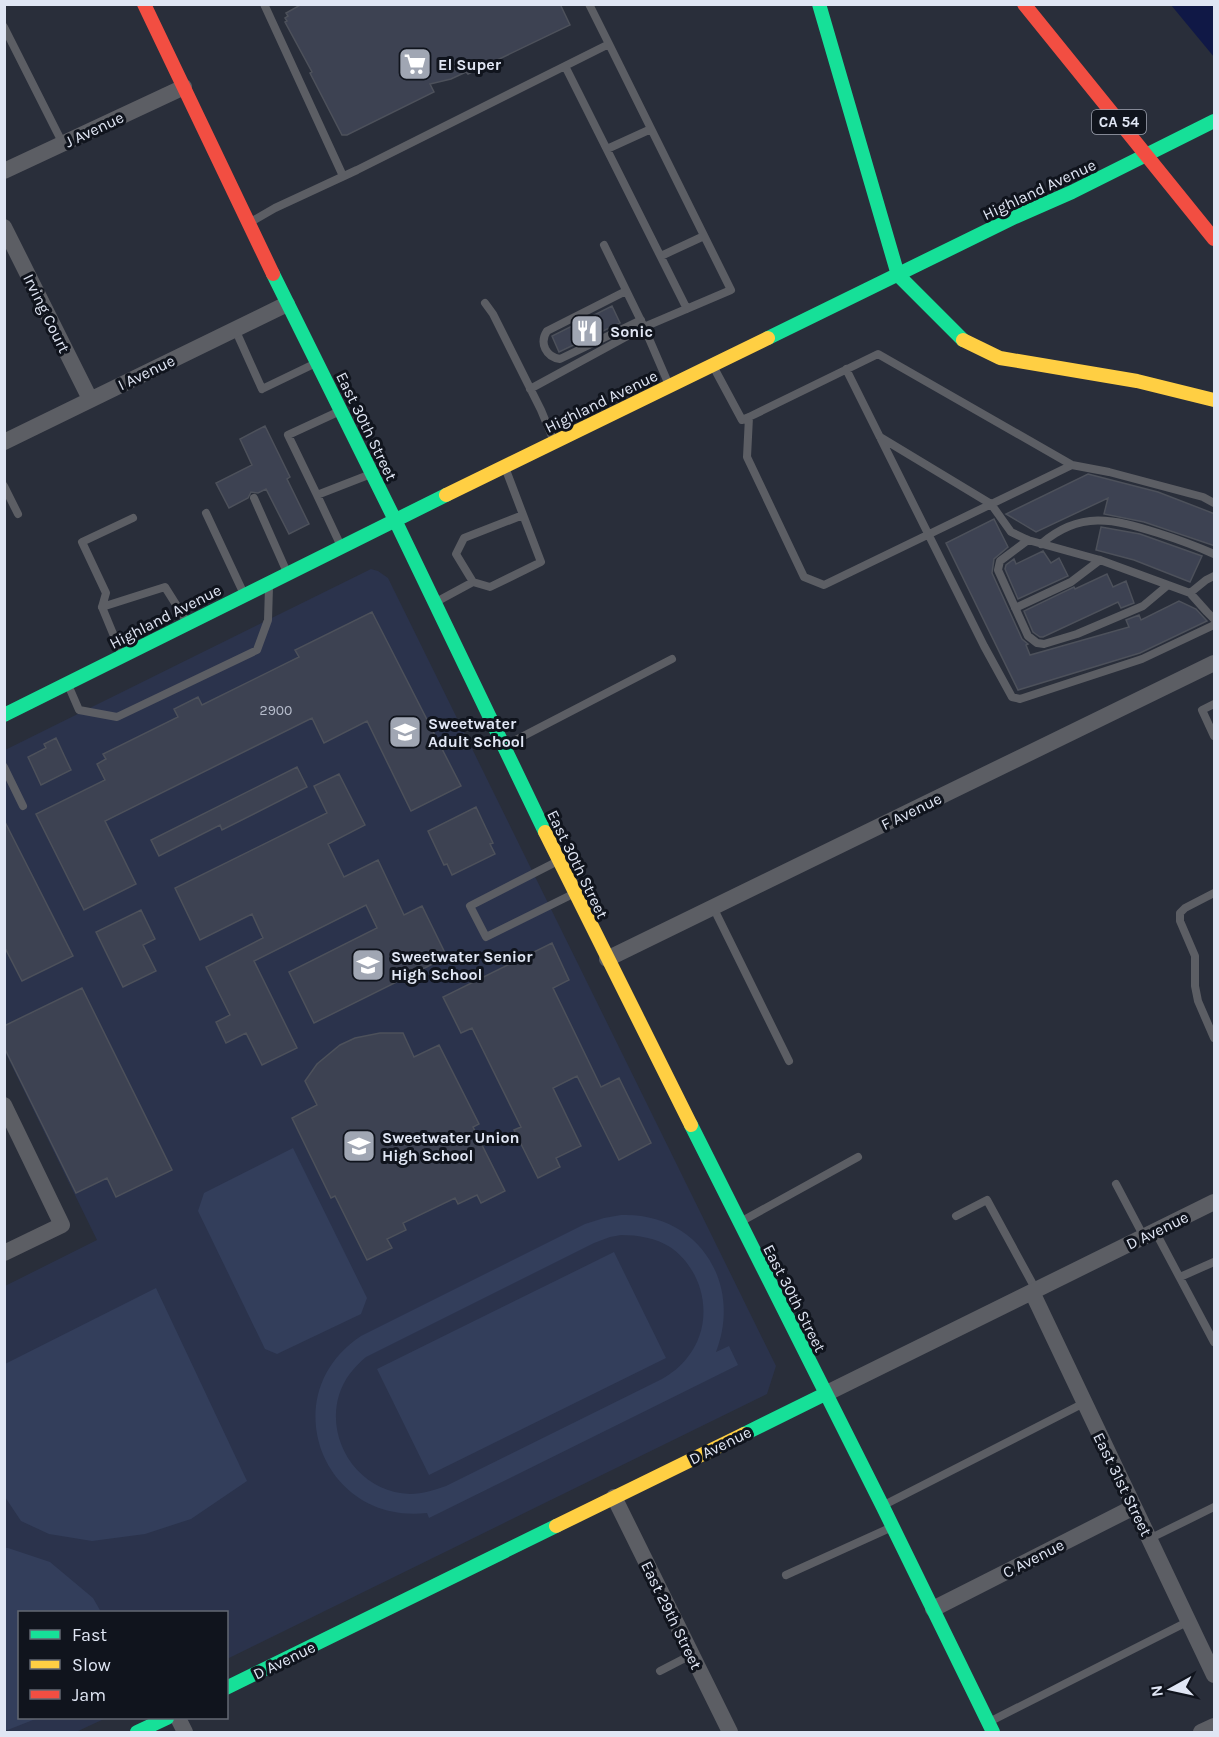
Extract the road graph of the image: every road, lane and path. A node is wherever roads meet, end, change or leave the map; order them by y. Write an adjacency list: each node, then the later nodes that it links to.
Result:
1 (144, 4): 9 (main road, East 30th Street)
2 (264, 4): 15 (lane)
3 (589, 4): 7 (lane)
4 (819, 4): 22 (main road)
5 (1024, 4): 19 (main road, CA 54)
6 (4, 27): 12 (lane)
7 (609, 44): 8 (lane); 11 (lane)
8 (565, 66): 13 (lane); 15 (lane)
9 (184, 87): 12 (street, J Avenue); 16 (main road, East 30th Street)
10 (1215, 121): 22 (main road, Highland Avenue)
11 (651, 129): 13 (lane); 18 (lane)
12 (63, 144): 14 (street, J Avenue)
13 (607, 149): 21 (lane)
14 (4, 171)
15 (343, 177): 16 (lane)
16 (249, 223): 25 (main road, East 30th Street)
17 (4, 227): 34 (street, Irving Court)
18 (704, 236): 21 (lane); 26 (lane)
19 (1215, 239)
20 (604, 245): 23 (lane)
21 (661, 256): 26 (lane)
22 (898, 275): 30 (main road, Highland Avenue); 35 (main road)
23 (626, 291): 27 (lane); 27 (lane)
24 (485, 303): 33 (lane)
25 (287, 304): 28 (street, I Avenue); 29 (main road, East 30th Street)
26 (687, 309): 27 (lane)
27 (643, 324): 32 (lane); 33 (lane)
28 (236, 329): 29 (lane); 34 (street, I Avenue)
29 (317, 363): 36 (main road, East 30th Street)
30 (713, 366): 32 (main road, Highland Avenue); 37 (lane)
31 (846, 369): 37 (lane); 38 (lane); 41 (lane)
32 (670, 387): 40 (main road, Highland Avenue)
33 (530, 388): 40 (lane)
34 (90, 399): 39 (street, I Avenue)
35 (1215, 400)
36 (340, 410): 43 (main road, East 30th Street); 45 (lane)
37 (749, 417): 54 (lane)
38 (880, 437): 48 (lane); 54 (lane)
39 (4, 442)
40 (554, 443): 42 (main road, Highland Avenue)
41 (1072, 465): 47 (lane); 48 (lane)
42 (504, 467): 51 (lane); 53 (main road, Highland Avenue)
43 (371, 474): 45 (lane); 53 (main road, East 30th Street)
44 (4, 486): 50 (lane)
45 (317, 495): 57 (lane)
46 (254, 498): 60 (lane)
47 (1215, 503)
48 (991, 504): 54 (lane); 55 (lane)
49 (206, 513): 66 (lane)
50 (18, 514)
51 (523, 514): 62 (lane); 62 (lane)
52 (133, 518): 68 (lane)
53 (395, 520): 57 (main road, Highland Avenue); 67 (main road, East 30th Street)
54 (928, 535): 72 (lane)
55 (1028, 540): 56 (lane); 69 (lane)
56 (1041, 544): 58 (lane); 59 (lane)
57 (342, 547): 60 (main road, Highland Avenue)
58 (1215, 554)
59 (1100, 560): 64 (lane); 69 (lane)
60 (288, 574): 63 (main road, Highland Avenue)
61 (1215, 576): 65 (lane)
62 (473, 582): 67 (lane)
63 (269, 583): 66 (main road, Highland Avenue); 76 (lane)
64 (1168, 585): 65 (lane); 69 (lane)
65 (1190, 593): 70 (lane)
66 (244, 595): 71 (main road, Highland Avenue)
67 (434, 603): 80 (main road, East 30th Street)
68 (102, 607): 71 (lane); 73 (lane)
69 (1015, 608)
70 (1215, 618)
71 (188, 623): 73 (main road, Highland Avenue)
72 (1215, 625)
73 (123, 656): 76 (main road, Highland Avenue)
74 (672, 659): 80 (lane)
75 (1215, 663): 86 (street, F Avenue)
76 (68, 683): 78 (main road, Highland Avenue)
77 (1215, 704): 79 (lane)
78 (4, 715)
79 (1215, 736)
80 (503, 747): 83 (main road, East 30th Street)
81 (4, 766): 82 (lane)
82 (24, 806)
83 (559, 861): 85 (main road, East 30th Street); 85 (lane)
84 (1214, 893): 88 (lane)
85 (574, 894): 87 (main road, East 30th Street)
86 (713, 907): 87 (street, F Avenue); 89 (lane)
87 (607, 958): 95 (main road, East 30th Street)
88 (1215, 1038)
89 (789, 1061)
90 (4, 1105): 97 (street)
91 (858, 1157): 95 (lane)
92 (1116, 1184): 96 (lane)
93 (1215, 1202): 96 (street, D Avenue)
94 (956, 1216): 100 (lane)
95 (739, 1222): 102 (main road, East 30th Street)
96 (1149, 1234): 99 (lane); 100 (street, D Avenue)
97 (4, 1253)
98 (1215, 1262): 99 (lane)
99 (1180, 1277): 101 (lane)
100 (1034, 1291): 102 (street, D Avenue); 103 (street, East 31st Street)
101 (1215, 1342)
102 (825, 1394): 104 (main road, D Avenue); 105 (main road, East 30th Street)
103 (1084, 1403): 105 (lane); 106 (street, East 31st Street)
104 (614, 1497): 113 (street, East 29th Street); 116 (main road, D Avenue)
105 (882, 1505): 108 (main road, East 30th Street)
106 (1134, 1507): 109 (street, East 31st Street); 111 (street, C Avenue)
107 (1215, 1507): 109 (lane)
108 (892, 1527): 110 (lane); 111 (main road, East 30th Street)
109 (1149, 1539): 112 (street, East 31st Street)
110 (786, 1575)
111 (933, 1609): 119 (main road, East 30th Street)
112 (1189, 1621): 115 (street, East 31st Street); 119 (lane)
113 (692, 1655): 114 (lane); 121 (street, East 29th Street)
114 (660, 1671)
115 (1215, 1674)
116 (228, 1687)
117 (166, 1719): 120 (main road)
118 (1215, 1726): 122 (street)
119 (991, 1727)
120 (137, 1732)
121 (730, 1732)
122 (1201, 1732)

